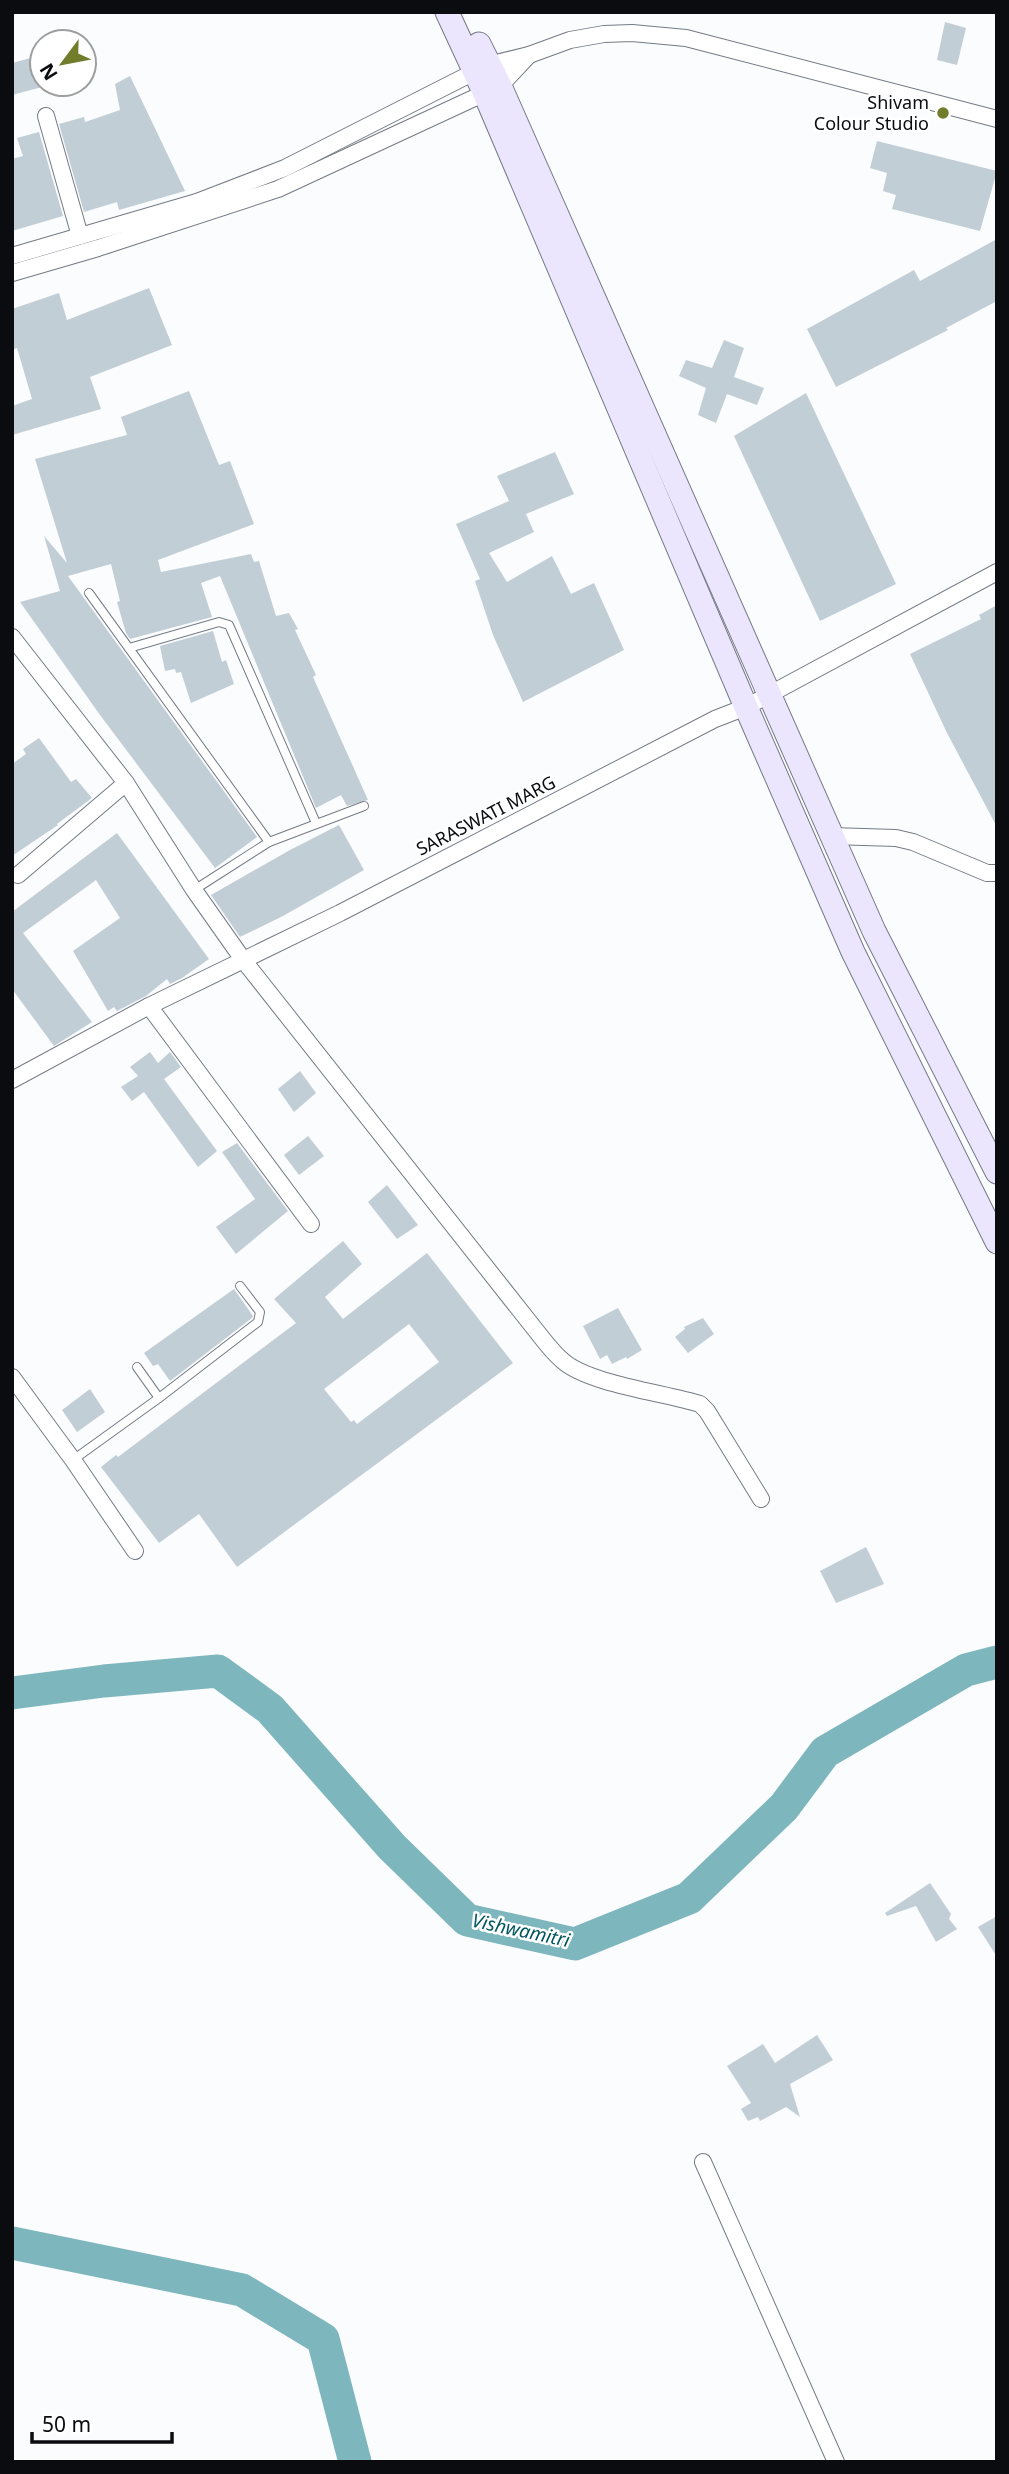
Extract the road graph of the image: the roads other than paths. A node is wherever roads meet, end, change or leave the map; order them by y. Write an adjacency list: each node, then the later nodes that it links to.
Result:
1 (447, 12): 4 (main road)
2 (464, 12): 4 (main road)
3 (529, 55): 4 (street); 5 (street); 7 (street)
4 (481, 68): 5 (main road); 8 (street)
5 (492, 90): 10 (street); 15 (main road); 16 (main road)
6 (46, 116): 8 (street)
7 (997, 119)
8 (80, 236): 9 (street)
9 (12, 256)
10 (12, 273)
11 (997, 572): 15 (street, SARASWATI MARG)
12 (89, 593): 14 (lane)
13 (12, 637): 17 (street)
14 (129, 648): 19 (lane); 21 (lane)
15 (769, 695): 16 (street, SARASWATI MARG); 20 (main road)
16 (746, 707): 25 (street, SARASWATI MARG); 30 (main road)
17 (126, 783): 23 (street); 24 (street)
18 (364, 806): 19 (lane)
19 (316, 823): 21 (lane)
20 (831, 836): 22 (street); 28 (main road)
21 (269, 842): 24 (lane)
22 (997, 873)
23 (19, 875)
24 (194, 890): 25 (street)
25 (244, 961): 26 (street, SARASWATI MARG); 36 (street)
26 (149, 1006): 27 (street, SARASWATI MARG); 29 (street)
27 (12, 1080)
28 (997, 1172)
29 (312, 1224)
30 (997, 1242)
31 (240, 1286): 34 (lane)
32 (137, 1367): 34 (lane)
33 (12, 1377): 35 (street)
34 (159, 1398): 35 (lane)
35 (73, 1460): 37 (street)
36 (761, 1499)
37 (135, 1551)
38 (703, 2162): 39 (street)
39 (836, 2462)

